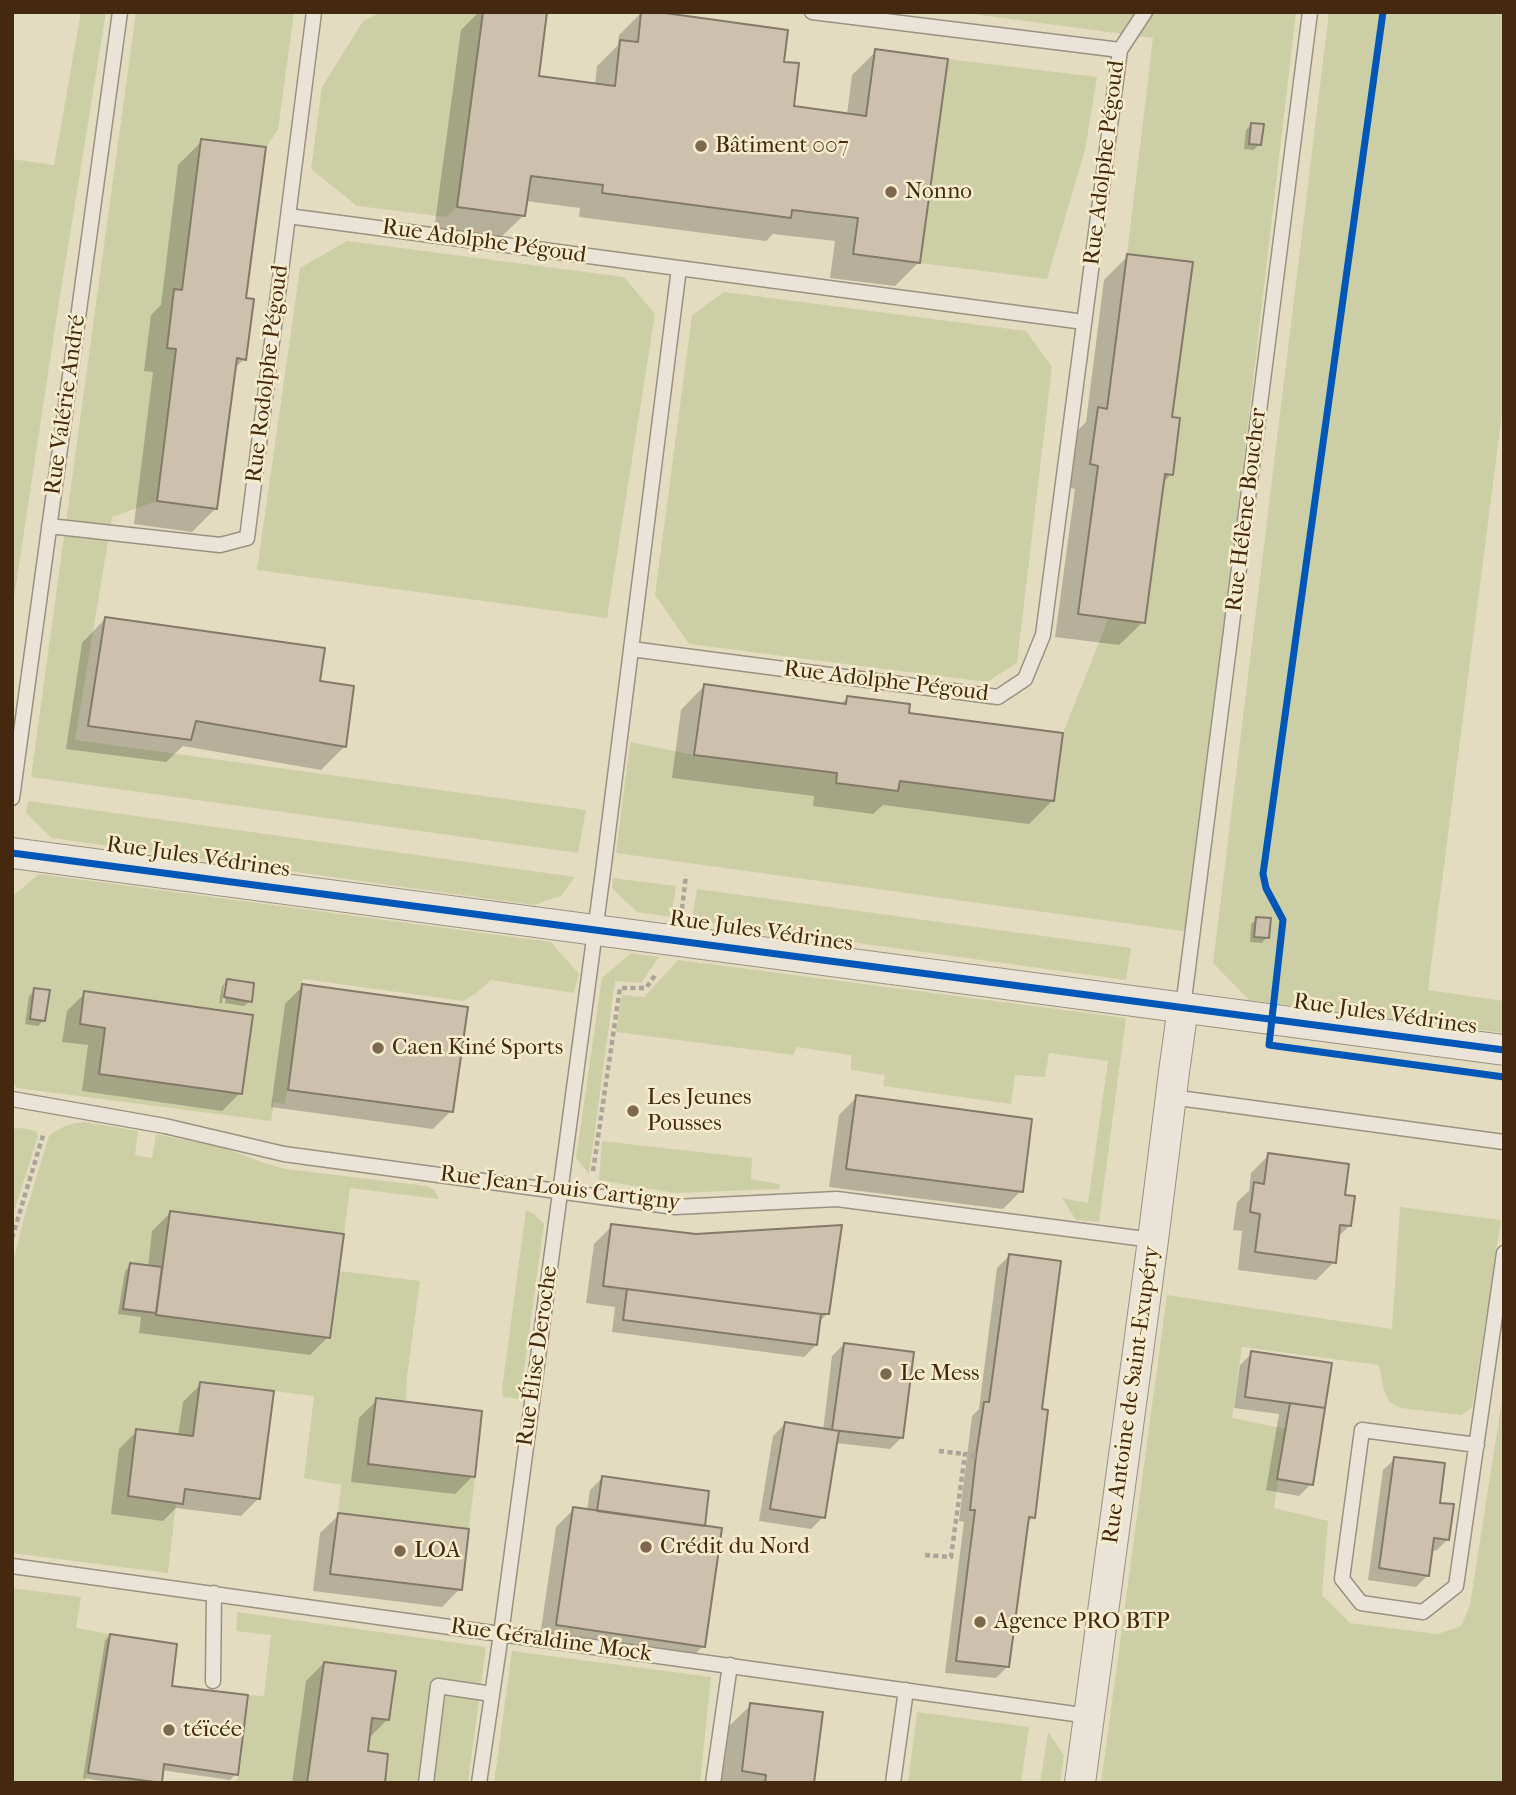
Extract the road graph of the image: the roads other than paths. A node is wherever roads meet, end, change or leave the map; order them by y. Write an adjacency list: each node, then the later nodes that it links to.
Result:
1 (120, 12): 10 (lane, Rue Valérie André)
2 (314, 12): 7 (lane, Rue Rodolphe Pégoud)
3 (812, 12): 6 (lane)
4 (1145, 12): 6 (lane, Rue Adolphe Pégoud)
5 (1310, 12): 15 (lane, Rue Hélène Boucher)
6 (1119, 50): 9 (lane, Rue Adolphe Pégoud)
7 (288, 216): 8 (lane, Rue Adolphe Pégoud); 10 (lane, Rue Rodolphe Pégoud)
8 (679, 268): 9 (lane, Rue Adolphe Pégoud); 11 (lane)
9 (1084, 321): 11 (lane, Rue Adolphe Pégoud)
10 (50, 526): 12 (lane, Rue Valérie André)
11 (631, 649): 14 (lane)
12 (12, 798)
13 (12, 853): 14 (street, Rue Jules Védrines)
14 (594, 929): 15 (street, Rue Jules Védrines); 20 (lane, Rue Élise Deroche)
15 (1183, 1007): 16 (street, Rue Jules Védrines); 17 (street, Rue Antoine de Saint-Exupéry)
16 (1504, 1050)
17 (1171, 1097): 19 (lane); 21 (street, Rue Antoine de Saint-Exupéry)
18 (12, 1098): 20 (lane, Rue Jean-Louis Cartigny)
19 (1504, 1142)
20 (560, 1191): 21 (lane, Rue Jean-Louis Cartigny); 26 (lane, Rue Élise Deroche)
21 (1153, 1240): 31 (street, Rue Antoine de Saint-Exupéry)
22 (1504, 1253): 23 (lane)
23 (1477, 1445): 23 (lane)
24 (12, 1566): 25 (lane, Rue Géraldine Mock)
25 (214, 1593): 26 (lane, Rue Géraldine Mock); 28 (lane)
26 (501, 1634): 27 (lane, Rue Géraldine Mock); 30 (lane, Rue Élise Deroche)
27 (730, 1665): 29 (lane, Rue Géraldine Mock); 34 (lane)
28 (213, 1681)
29 (906, 1690): 31 (lane, Rue Géraldine Mock); 35 (lane)
30 (492, 1694): 32 (lane); 33 (lane, Rue Élise Deroche)
31 (1089, 1716): 36 (street, Rue Antoine de Saint-Exupéry)
32 (426, 1783)
33 (480, 1783)
34 (713, 1783)
35 (893, 1783)
36 (1080, 1783)

